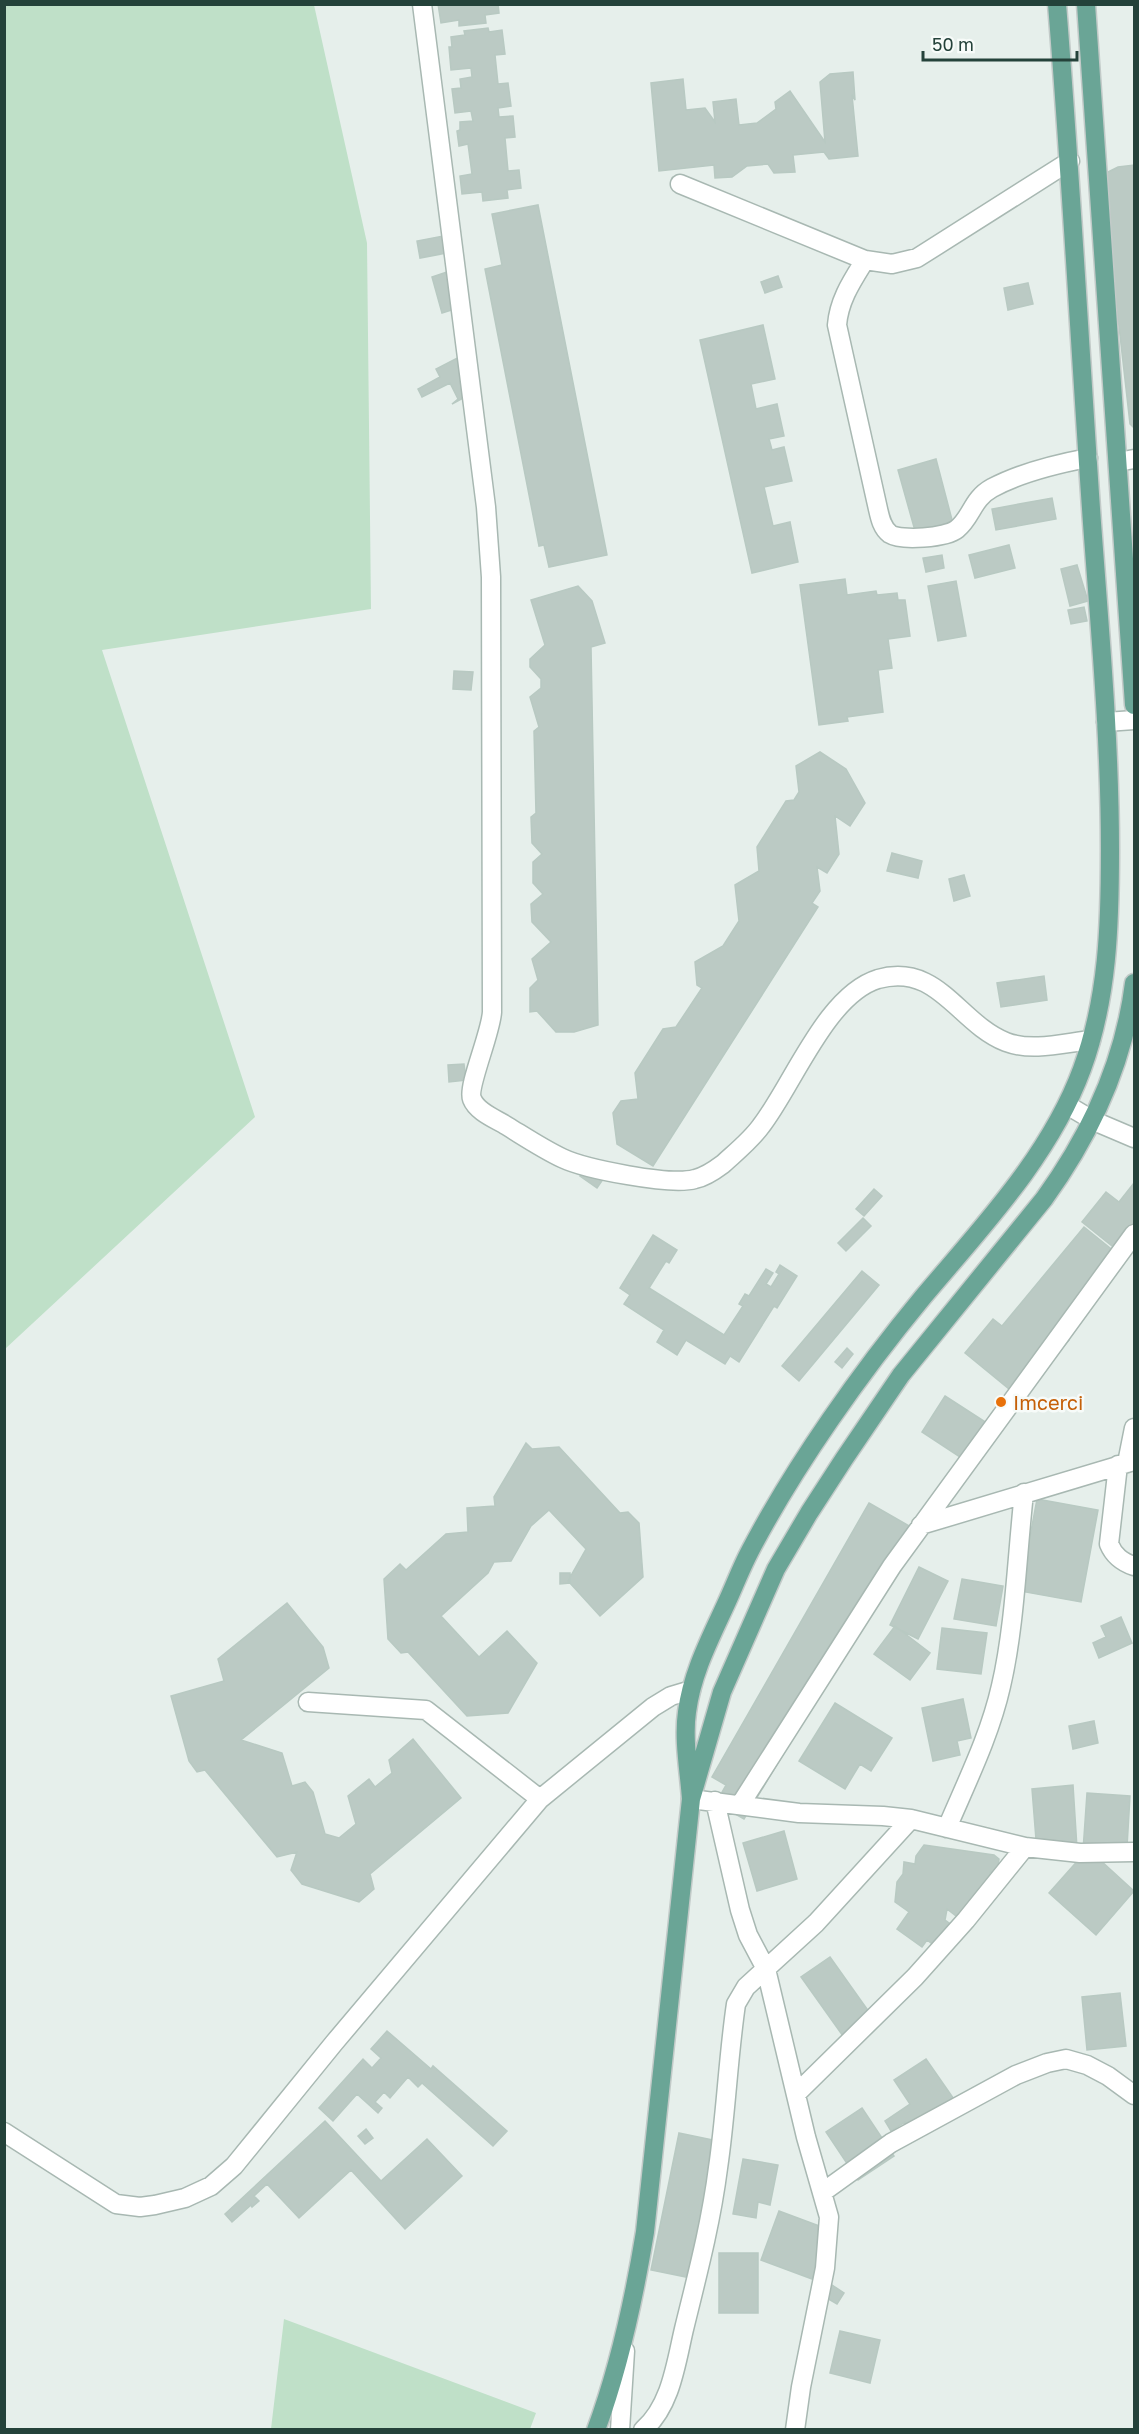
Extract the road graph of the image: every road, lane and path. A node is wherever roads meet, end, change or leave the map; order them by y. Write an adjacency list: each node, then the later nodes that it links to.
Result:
1 (422, 4): 13 (street)
2 (1057, 4): 4 (main road)
3 (1086, 4): 8 (main road)
4 (1070, 161): 6 (street); 7 (main road)
5 (680, 184): 6 (street)
6 (866, 260): 7 (street)
7 (1089, 458): 11 (main road)
8 (1126, 460): 9 (main road)
9 (1134, 705)
10 (1134, 720): 11 (street)
11 (1106, 722): 13 (main road)
12 (1134, 983): 15 (main road)
13 (1091, 1040): 14 (main road)
14 (1067, 1105): 15 (street); 23 (main road)
15 (1094, 1121): 16 (street); 25 (main road)
16 (1134, 1138)
17 (1134, 1234): 21 (street)
18 (1134, 1428): 19 (street)
19 (1127, 1463): 20 (street); 22 (street)
20 (1024, 1493): 21 (street); 30 (street)
21 (921, 1525): 28 (street)
22 (1134, 1566)
23 (691, 1690): 25 (main road); 26 (street)
24 (308, 1702): 26 (street)
25 (691, 1798): 27 (street); 38 (main road)
26 (540, 1799): 36 (street)
27 (715, 1801): 28 (street); 33 (street)
28 (740, 1805): 29 (street)
29 (911, 1819): 30 (street); 33 (street)
30 (947, 1827): 31 (street)
31 (1025, 1847): 32 (street); 34 (street)
32 (1134, 1852)
33 (766, 1969): 34 (street); 41 (street)
34 (796, 2094): 37 (street)
35 (1134, 2095): 37 (street)
36 (4, 2133)
37 (823, 2192): 42 (street)
38 (628, 2324): 39 (main road); 40 (street)
39 (596, 2430)
40 (620, 2430)
41 (643, 2430)
42 (795, 2430)

